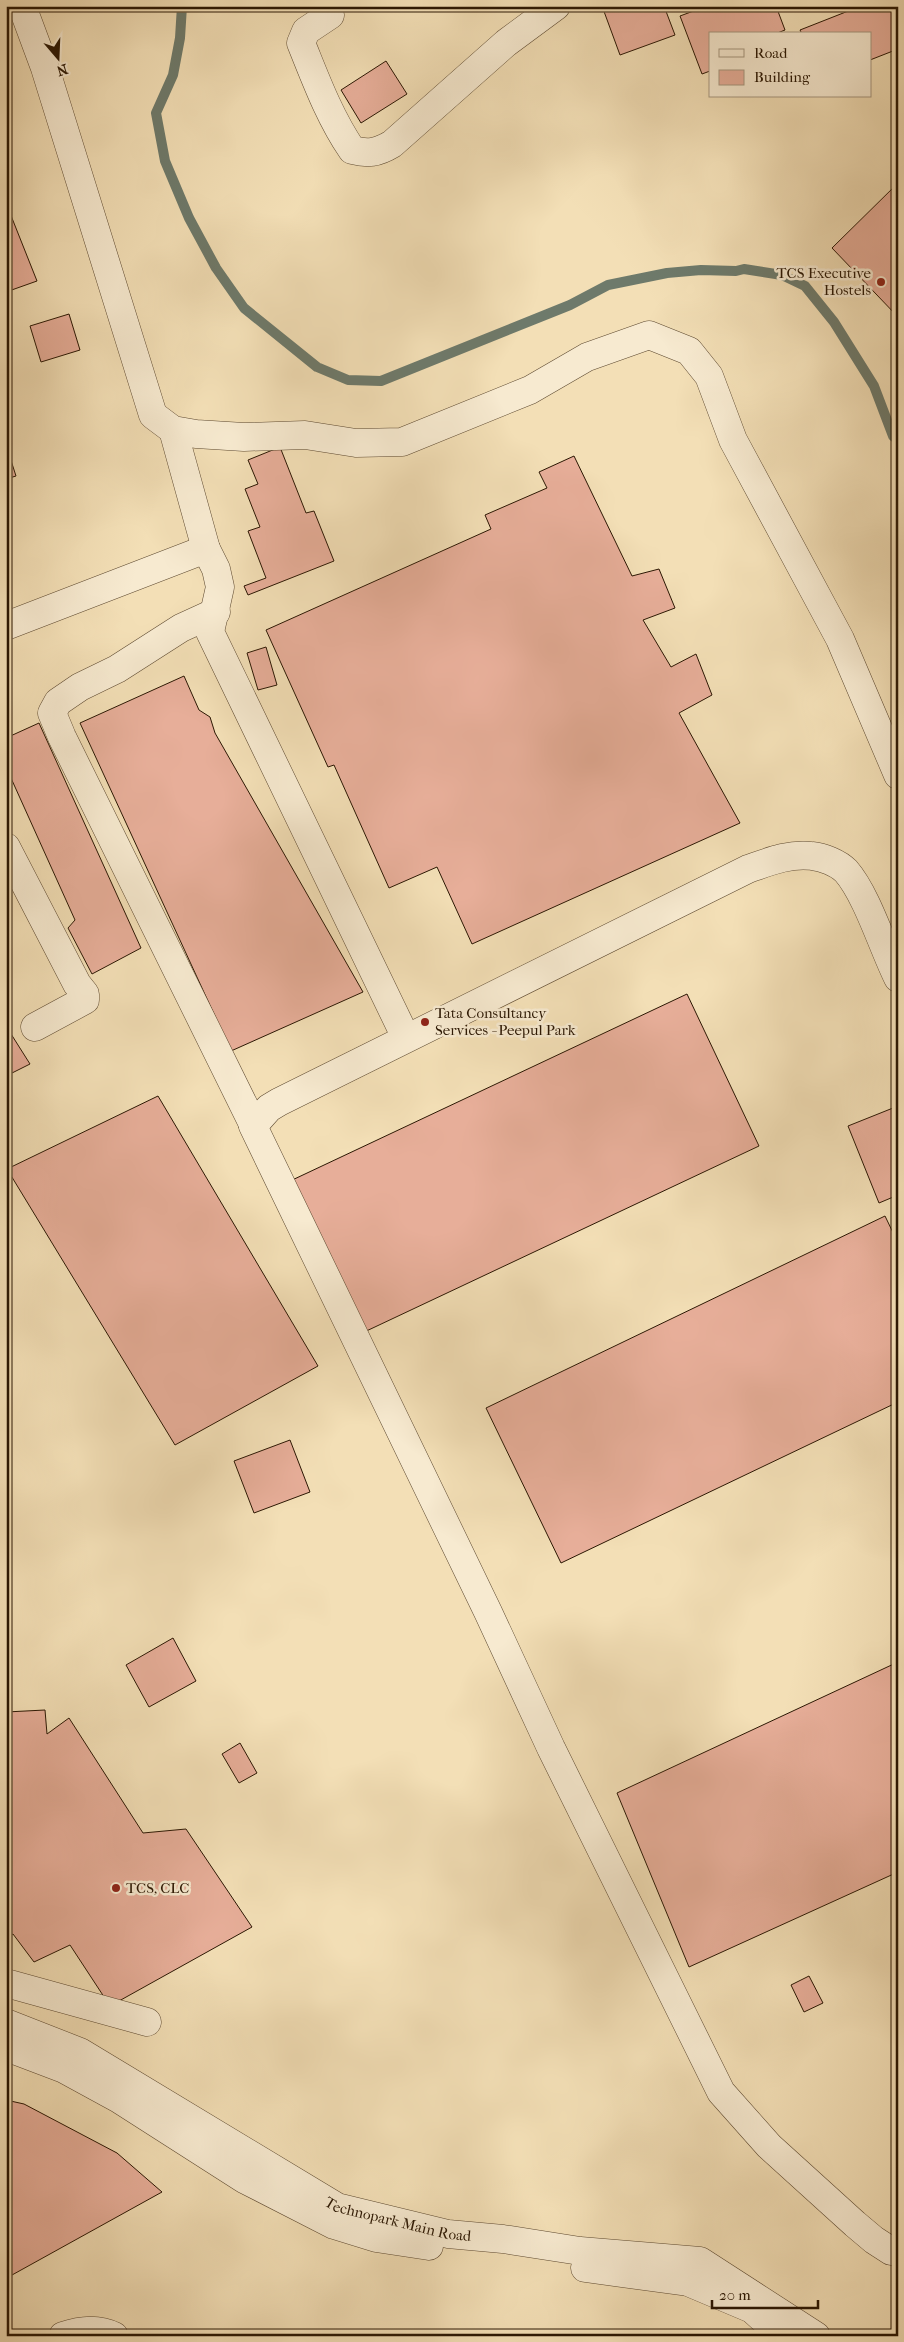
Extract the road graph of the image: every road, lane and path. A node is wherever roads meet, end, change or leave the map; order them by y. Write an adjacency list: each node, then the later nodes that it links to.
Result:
1 (22, 6): 4 (street)
2 (556, 6): 3 (street)
3 (330, 15)
4 (174, 430): 5 (street); 8 (street)
5 (206, 549): 6 (street); 7 (street)
6 (216, 612): 12 (street); 13 (street)
7 (6, 626)
8 (898, 775)
9 (6, 847): 11 (street)
10 (898, 978): 12 (street)
11 (35, 1027)
12 (406, 1038): 13 (street)
13 (254, 1126): 18 (street)
14 (6, 1983): 15 (street)
15 (147, 2022)
16 (6, 2023): 22 (street, Technopark Main Road)
17 (6, 2047): 21 (street, Technopark Main Road)
18 (898, 2252)
19 (63, 2336): 20 (street)
20 (114, 2336)
21 (782, 2336)
22 (816, 2336)

